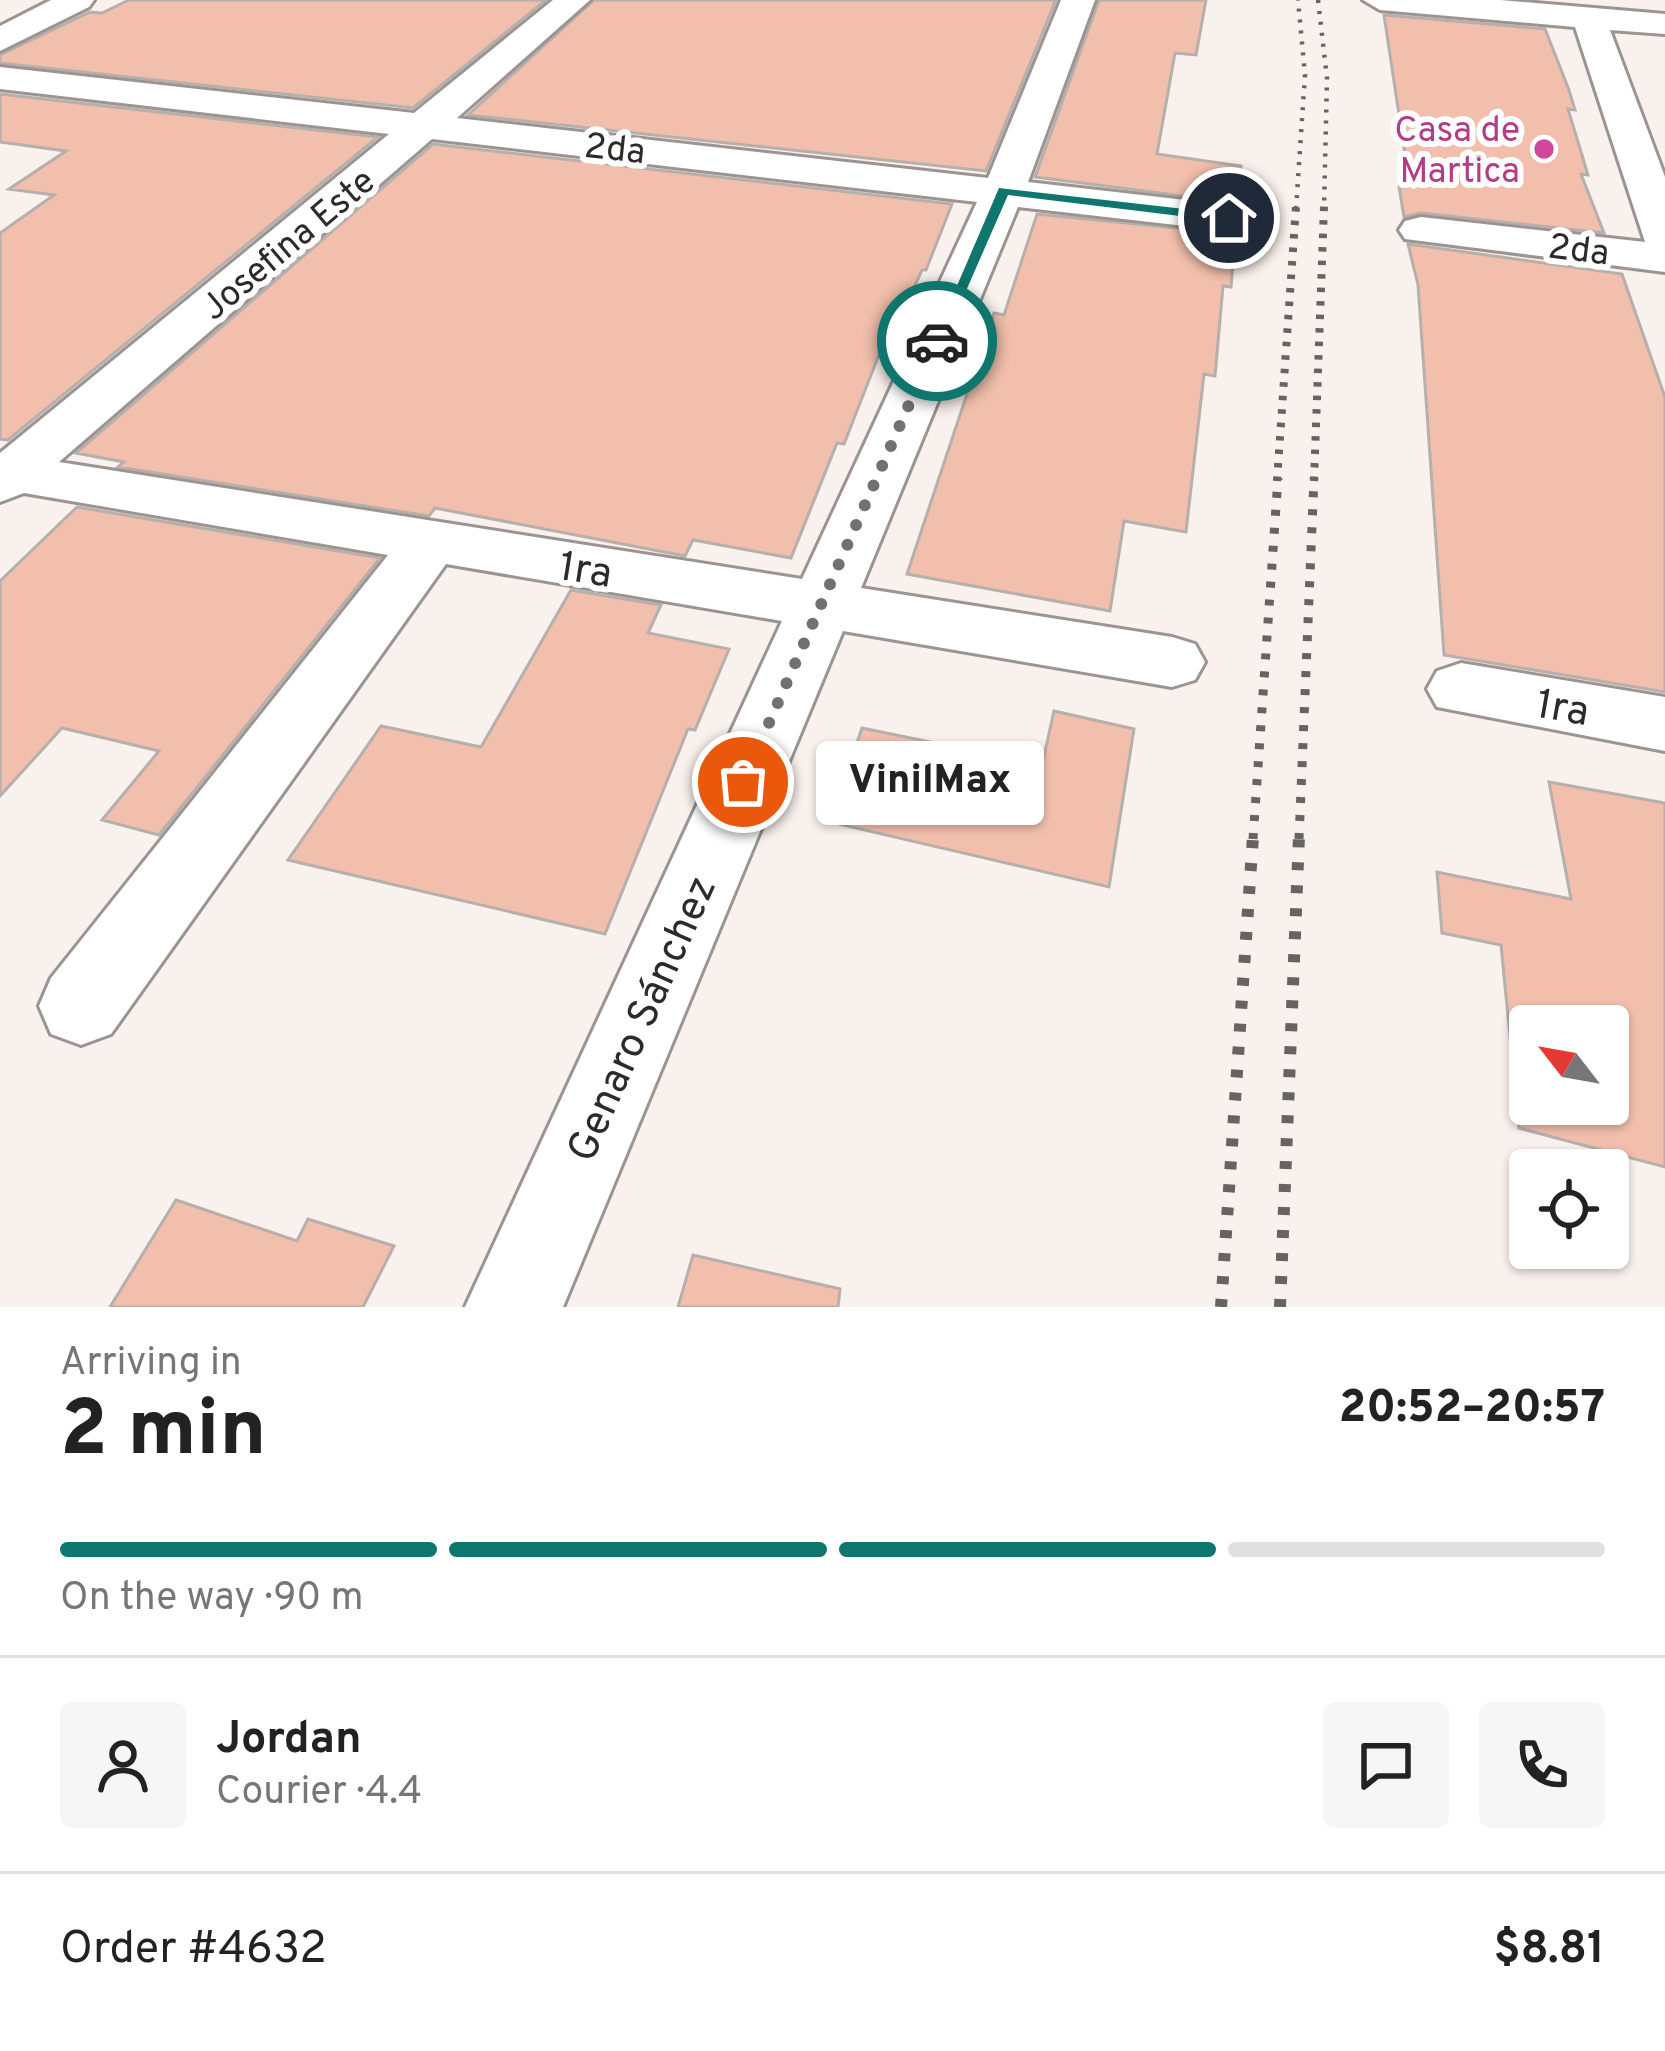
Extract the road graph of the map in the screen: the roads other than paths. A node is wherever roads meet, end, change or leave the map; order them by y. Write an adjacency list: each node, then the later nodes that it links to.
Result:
1 (77, 0): 7 (street)
2 (573, 0): 9 (street, Josefina Este)
3 (1078, 0): 10 (street, Genaro Sánchez)
4 (1381, 0): 5 (street)
5 (1565, 11): 6 (street); 13 (street)
6 (1665, 24)
7 (0, 40)
8 (0, 78): 9 (street, 2da)
9 (426, 127): 10 (street, 2da); 15 (street, Josefina Este)
10 (1004, 190): 11 (street, 2da); 17 (street, Genaro Sánchez)
11 (1229, 218)
12 (1420, 230): 14 (street, 2da)
13 (1665, 238)
14 (1665, 258)
15 (4, 476): 16 (street, 1ra)
16 (430, 542): 17 (street, 1ra); 21 (street)
17 (820, 608): 18 (street, 1ra); 22 (street, Genaro Sánchez)
18 (1172, 662)
19 (1461, 689): 20 (street, 1ra)
20 (1665, 724)
21 (81, 1006)
22 (514, 1307)

